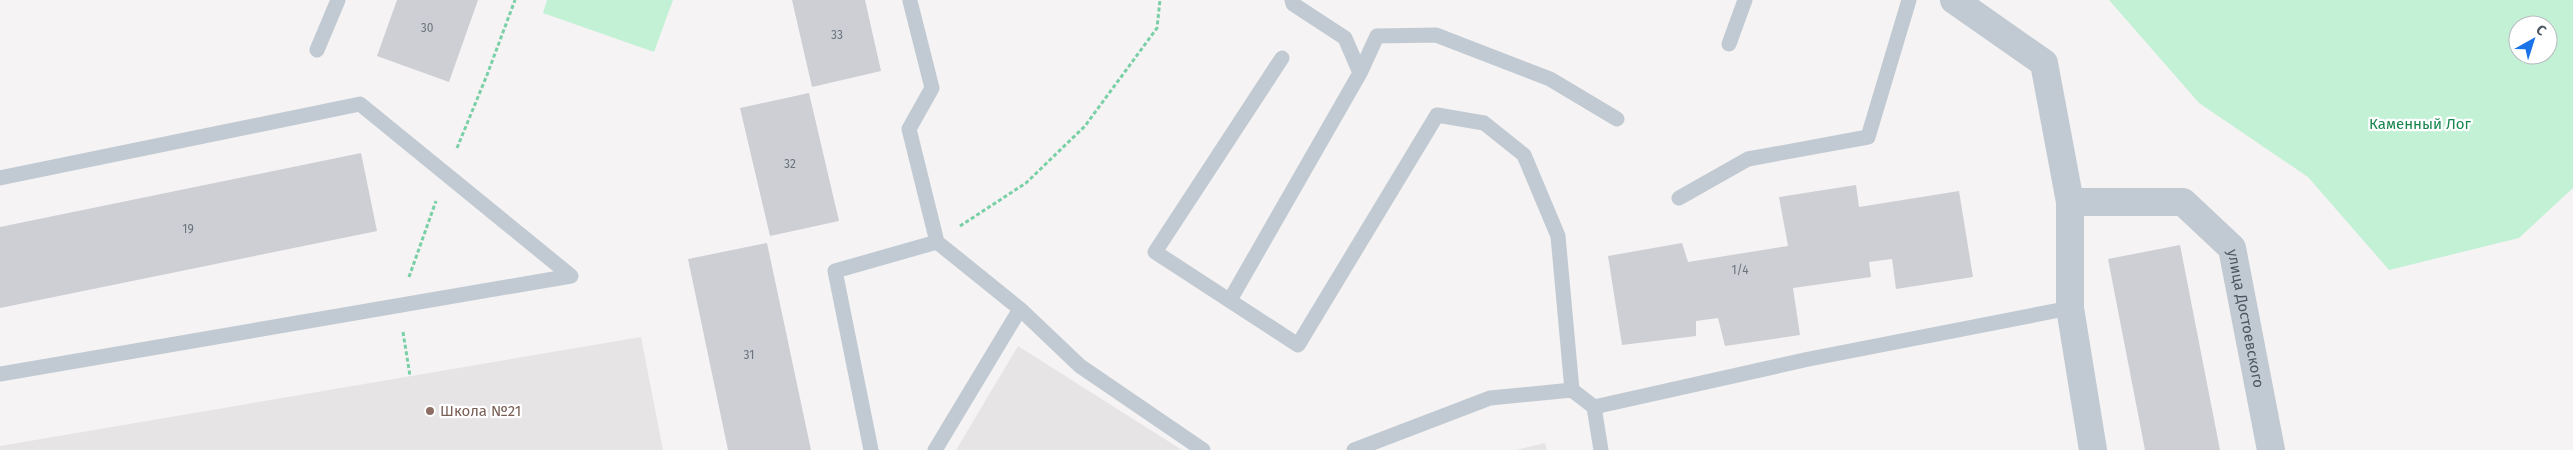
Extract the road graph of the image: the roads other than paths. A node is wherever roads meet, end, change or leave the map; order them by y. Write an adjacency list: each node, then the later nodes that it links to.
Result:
1 (338, 0): 8 (lane)
2 (1292, 0): 10 (lane)
3 (1745, 0): 7 (lane)
4 (1909, 0): 13 (lane)
5 (1954, 0): 14 (street)
6 (910, 2): 15 (lane)
7 (1729, 44)
8 (317, 50)
9 (1282, 58): 16 (lane)
10 (1360, 73): 11 (lane); 16 (lane)
11 (1617, 119)
12 (0, 178): 19 (lane)
13 (1679, 198)
14 (2070, 202): 17 (street); 28 (street, улица Достоевского)
15 (937, 242): 18 (lane); 22 (lane)
16 (1230, 300): 20 (lane)
17 (2070, 308): 21 (lane); 27 (street)
18 (1020, 310): 23 (lane); 24 (lane)
19 (0, 374)
20 (1572, 390): 21 (lane); 25 (lane)
21 (1594, 407): 26 (lane)
22 (871, 450)
23 (935, 450)
24 (1203, 450)
25 (1354, 450)
26 (1601, 450)
27 (2093, 450)
28 (2271, 450)

